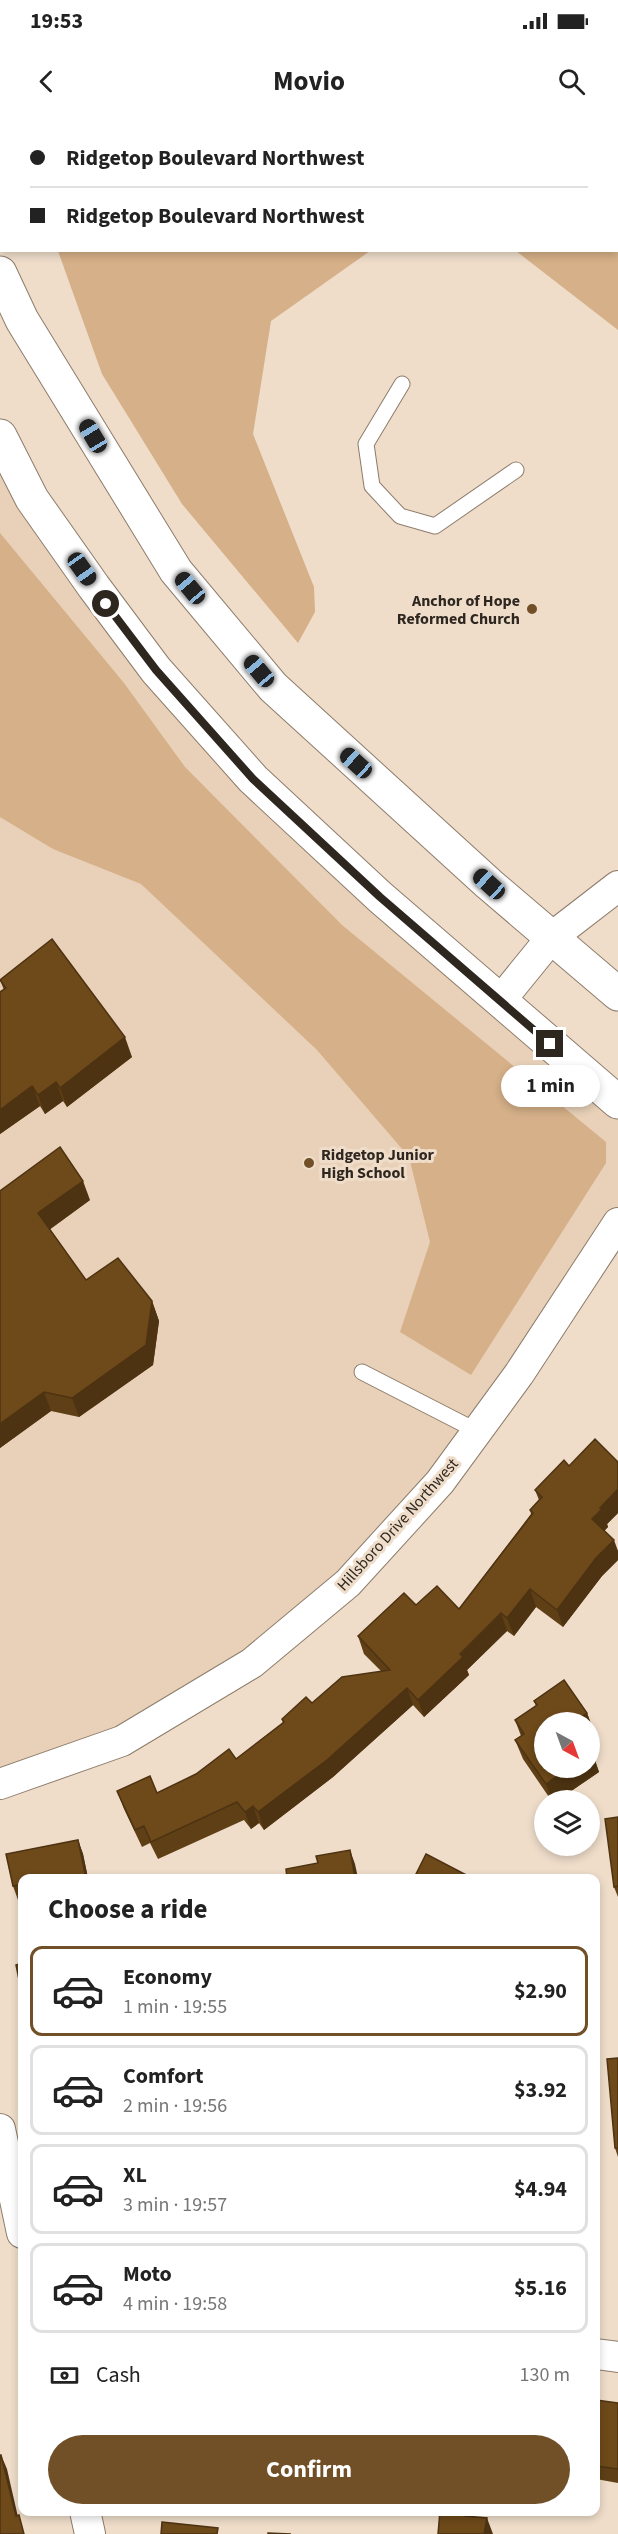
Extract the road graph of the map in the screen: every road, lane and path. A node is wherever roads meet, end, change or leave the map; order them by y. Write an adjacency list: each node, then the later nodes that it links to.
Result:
1 (0, 273): 6 (main road)
2 (402, 384): 4 (lane)
3 (0, 436): 8 (main road)
4 (516, 470)
5 (618, 886): 6 (street)
6 (552, 937): 7 (main road); 8 (street)
7 (618, 994)
8 (500, 1001): 9 (main road)
9 (618, 1102)
10 (618, 1223): 12 (street, Hillsboro Drive Northwest)
11 (362, 1372): 12 (lane)
12 (477, 1431): 13 (street, Hillsboro Drive Northwest)
13 (0, 1784)
14 (0, 2129): 15 (street)
15 (18, 2214)
16 (600, 2355): 17 (street)
17 (618, 2357)
18 (86, 2516): 19 (street)
19 (90, 2534)

